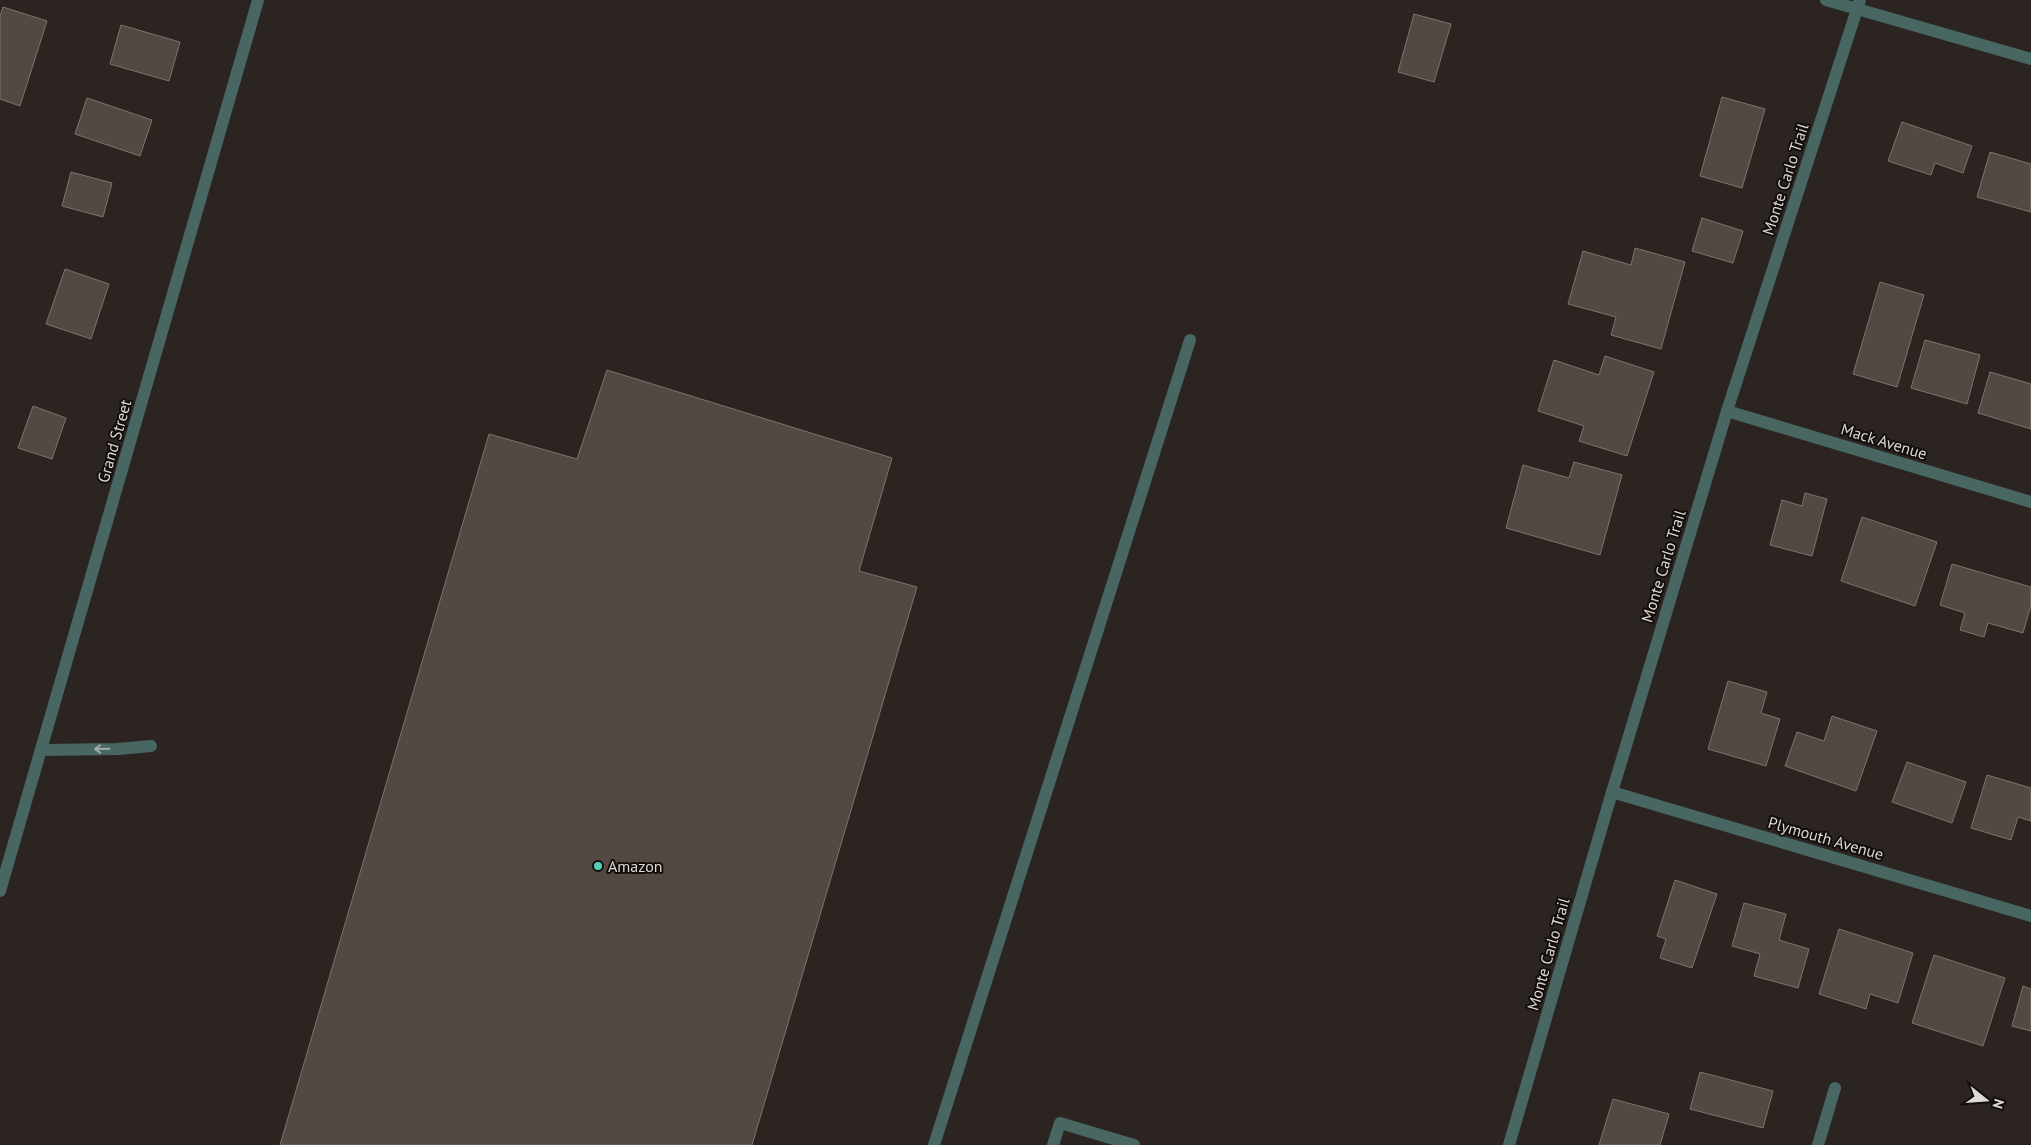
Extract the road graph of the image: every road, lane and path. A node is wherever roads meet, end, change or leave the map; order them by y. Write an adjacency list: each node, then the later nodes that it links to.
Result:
1 (258, 0): 9 (street, Grand Street)
2 (1826, 0): 3 (street)
3 (1858, 4): 4 (street); 6 (street, Monte Carlo Trail)
4 (2031, 59)
5 (1190, 340): 14 (street)
6 (1727, 411): 7 (street, Mack Avenue); 10 (street, Monte Carlo Trail)
7 (2031, 502)
8 (151, 746): 9 (street, one-way to 9)
9 (42, 750): 11 (street, Grand Street)
10 (1612, 792): 12 (street, Plymouth Avenue); 17 (street, Monte Carlo Trail)
11 (0, 891)
12 (2031, 916)
13 (1835, 1088): 18 (street)
14 (934, 1145)
15 (1052, 1145): 16 (street)
16 (1134, 1145)
17 (1509, 1145)
18 (1818, 1145)

